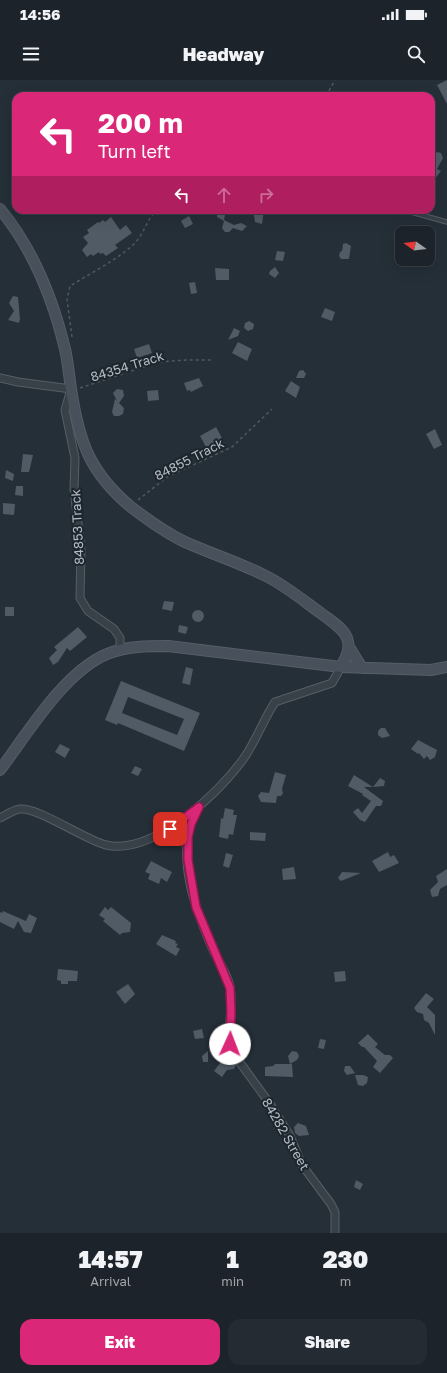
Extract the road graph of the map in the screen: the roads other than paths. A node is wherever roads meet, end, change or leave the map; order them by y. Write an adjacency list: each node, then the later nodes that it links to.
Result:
1 (0, 209): 5 (street)
2 (418, 214): 3 (lane)
3 (447, 222)
4 (0, 378): 5 (street)
5 (71, 389): 6 (street); 7 (street, 84853 Track)
6 (349, 647): 8 (street); 10 (street)
7 (120, 650): 8 (street); 11 (street)
8 (341, 667): 10 (street); 12 (street)
9 (447, 667): 10 (street)
10 (362, 668)
11 (0, 770)
12 (199, 807): 13 (street); 14 (street, 84282 Street)
13 (0, 818)
14 (335, 1233)

